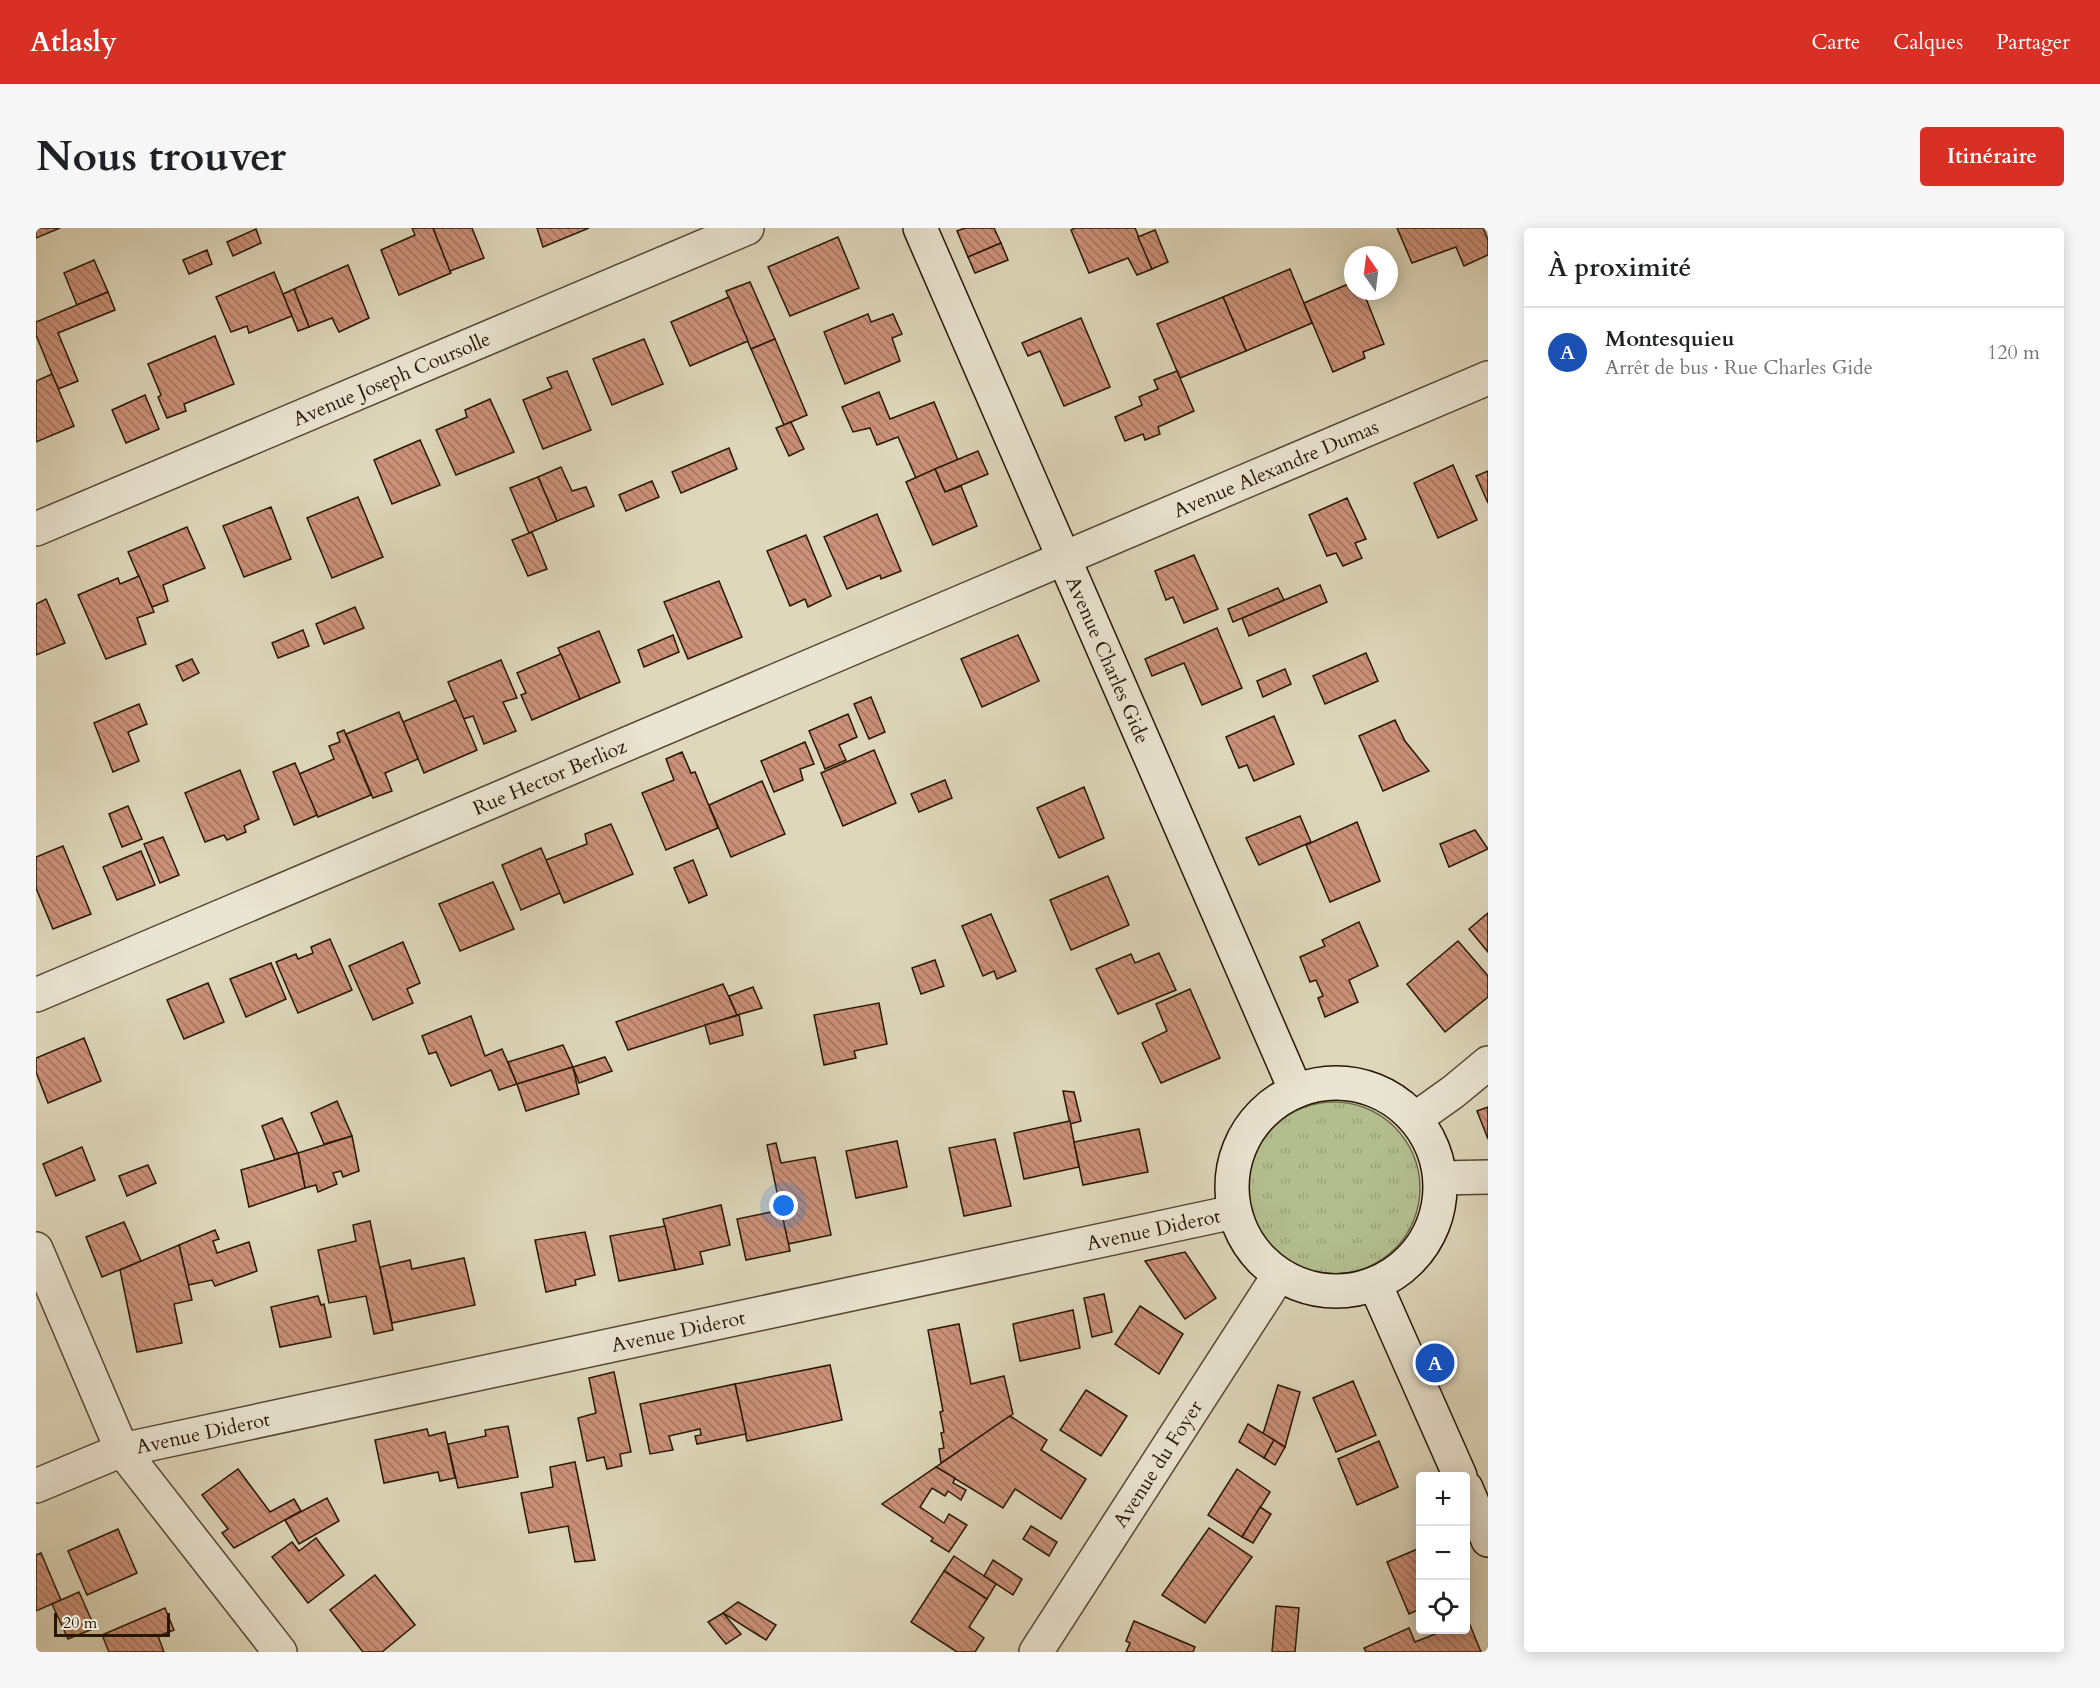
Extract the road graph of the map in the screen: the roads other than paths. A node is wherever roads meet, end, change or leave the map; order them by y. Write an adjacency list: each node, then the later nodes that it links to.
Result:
1 (747, 228): 4 (street, Avenue Joseph Coursolle)
2 (920, 228): 5 (street, Avenue Charles Gide)
3 (1488, 378): 5 (street, Avenue Alexandre Dumas)
4 (36, 529)
5 (1064, 558): 6 (street, Rue Hector Berlioz); 8 (street, Avenue Charles Gide)
6 (36, 995)
7 (1488, 1063): 9 (street)
8 (1296, 1091): 9 (street); 12 (street)
9 (1414, 1119): 11 (street)
10 (1488, 1177): 11 (street)
11 (1440, 1178): 15 (street)
12 (1234, 1212): 14 (street); 16 (street, Avenue Diderot)
13 (36, 1249): 16 (street)
14 (1279, 1275): 15 (street); 22 (street, Avenue du Foyer)
15 (1375, 1284): 17 (street)
16 (122, 1450): 18 (street, Avenue Diderot); 21 (street)
17 (1458, 1472)
18 (36, 1486)
19 (1470, 1497): 20 (street)
20 (1488, 1540)
21 (280, 1652)
22 (1036, 1652)

